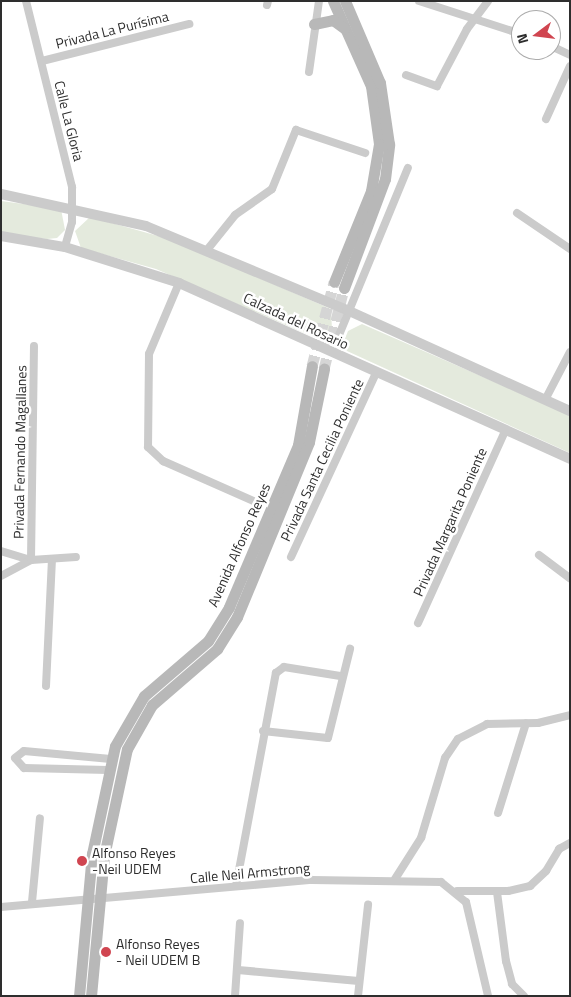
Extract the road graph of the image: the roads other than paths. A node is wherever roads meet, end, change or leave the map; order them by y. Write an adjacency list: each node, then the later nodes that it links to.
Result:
1 (26, 1): 12 (street, Calle La Gloria)
2 (319, 1): 9 (street)
3 (333, 1): 10 (main road)
4 (344, 1): 10 (main road)
5 (419, 1): 7 (street)
6 (488, 1): 7 (street)
7 (472, 22): 11 (street); 15 (street)
8 (189, 24): 12 (street, Privada La Purísima)
9 (314, 24): 10 (main road); 14 (street)
10 (347, 30)
11 (511, 32)
12 (42, 61): 20 (street, Calle La Gloria)
13 (570, 66): 16 (street)
14 (309, 72)
15 (406, 75)
16 (546, 120)
17 (365, 152): 25 (street)
18 (408, 168): 27 (street)
19 (1, 194): 20 (street, Calzada del Rosario)
20 (74, 208): 23 (street, Calle La Gloria); 25 (street, Calzada del Rosario)
21 (517, 213): 24 (street)
22 (1, 236): 23 (street, Calzada del Rosario)
23 (66, 247): 26 (street, Calzada del Rosario)
24 (570, 249)
25 (208, 250): 27 (street, Calzada del Rosario)
26 (179, 283): 29 (street, Calzada del Rosario); 36 (street)
27 (347, 310): 29 (street); 32 (street, Calzada del Rosario)
28 (34, 346): 42 (street, Privada Fernando Magallanes)
29 (332, 352): 31 (street, Calzada del Rosario)
30 (570, 352): 32 (street)
31 (376, 373): 34 (street, Calzada del Rosario); 40 (street, Privada Santa Cecilia Poniente)
32 (545, 400): 33 (street, Calzada del Rosario)
33 (570, 411)
34 (505, 431): 35 (street, Calzada del Rosario); 45 (street, Privada Margarita Poniente)
35 (570, 459)
36 (260, 504)
37 (1, 551): 42 (street)
38 (539, 555): 44 (street)
39 (76, 557): 41 (street)
40 (291, 557)
41 (52, 559): 42 (street); 48 (street)
42 (31, 560): 43 (street)
43 (1, 576)
44 (570, 578)
45 (418, 623)
46 (350, 649): 47 (street)
47 (340, 676): 51 (street); 51 (street)
48 (46, 686)
49 (570, 715): 50 (street)
50 (526, 723): 53 (street); 56 (street)
51 (264, 731): 57 (street)
52 (110, 765): 52 (street); 60 (main road, Avenida Alfonso Reyes); 60 (main road, Avenida Alfonso Reyes)
53 (498, 813)
54 (40, 818): 61 (street)
55 (570, 844): 59 (street)
56 (395, 879): 57 (street, Calle Neil Armstrong); 58 (street, Calle Neil Armstrong)
57 (236, 886): 60 (street, Calle Neil Armstrong)
58 (458, 891): 59 (street); 71 (street)
59 (497, 892): 72 (street)
60 (94, 900): 61 (street, Calle Neil Armstrong); 67 (main road, Avenida Alfonso Reyes); 68 (main road, Avenida Alfonso Reyes)
61 (32, 902): 63 (street, Calle Neil Armstrong)
62 (368, 905): 66 (street)
63 (1, 907)
64 (240, 923): 65 (street)
65 (238, 970): 66 (street); 69 (street)
66 (359, 981): 70 (street)
67 (79, 996)
68 (90, 996)
69 (235, 996)
70 (358, 996)
71 (488, 996)
72 (524, 996)

